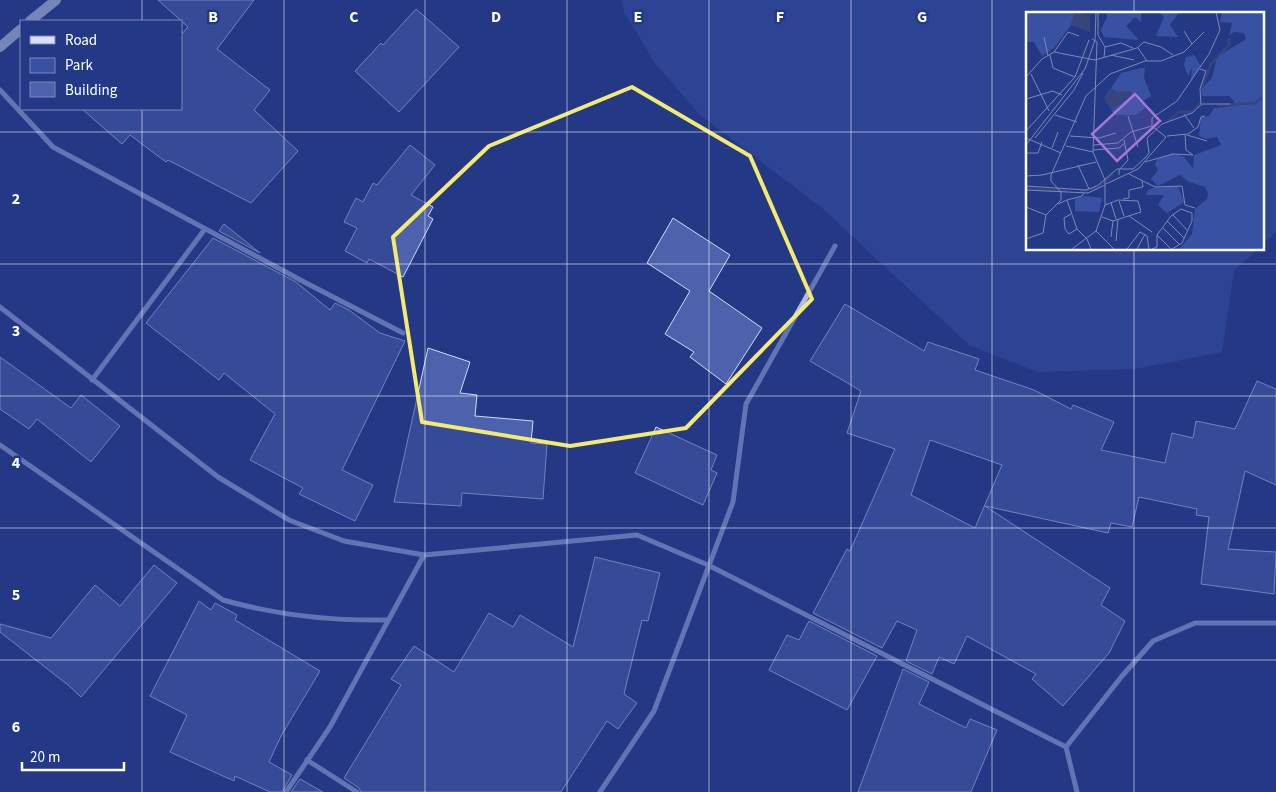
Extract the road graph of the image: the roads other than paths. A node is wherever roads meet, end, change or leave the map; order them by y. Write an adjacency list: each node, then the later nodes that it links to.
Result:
1 (56, 0): 2 (main road)
2 (31, 20)
3 (20, 30): 4 (main road)
4 (0, 47)
5 (0, 90): 6 (street)
6 (205, 229): 9 (street); 10 (street)
7 (835, 246): 13 (street)
8 (0, 307): 10 (street)
9 (404, 333)
10 (92, 380): 12 (street)
11 (0, 445): 14 (street)
12 (424, 555): 13 (street); 14 (street)
13 (708, 566): 16 (street); 20 (street)
14 (388, 620): 17 (street)
15 (1276, 623): 16 (street)
16 (1066, 747): 21 (street)
17 (307, 760): 18 (street); 19 (street)
18 (286, 792)
19 (357, 792)
20 (600, 792)
21 (1078, 792)

